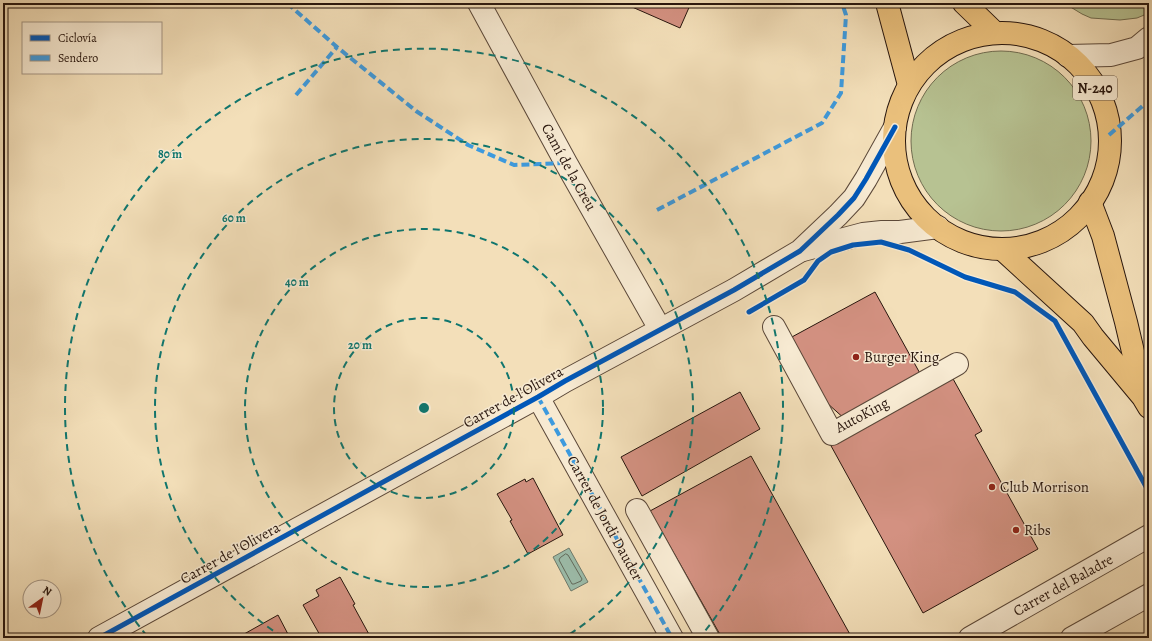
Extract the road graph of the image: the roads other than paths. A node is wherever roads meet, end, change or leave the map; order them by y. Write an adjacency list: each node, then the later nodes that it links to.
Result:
1 (480, 3): 14 (street, Camí de la Creu)
2 (887, 3): 7 (main road)
3 (964, 3): 4 (main road)
4 (995, 33): 6 (main road, N-240); 7 (main road, N-240)
5 (1145, 44): 6 (street)
6 (1068, 56): 9 (main road, N-240)
7 (909, 85): 8 (main road, N-240)
8 (895, 127): 10 (main road, N-240); 12 (street, Carrer de l'Olivera)
9 (1090, 202): 11 (main road, N-240); 17 (main road)
10 (938, 227): 11 (main road, N-240); 12 (street, Carrer de l'Olivera)
11 (1002, 249): 17 (main road)
12 (800, 251): 14 (street, Carrer de l'Olivera)
13 (774, 327): 15 (street, AutoKing)
14 (660, 329): 16 (street, Carrer de l'Olivera)
15 (957, 364)
16 (538, 398): 22 (street, Carrer de l'Olivera); 23 (street, Carrer de Jordi Dauder)
17 (1146, 402)
18 (637, 510): 24 (street)
19 (1149, 536): 21 (street, Carrer del Baladre)
20 (1149, 595): 25 (street)
21 (974, 637)
22 (99, 638)
23 (672, 638)
24 (708, 638)
25 (1072, 638)

